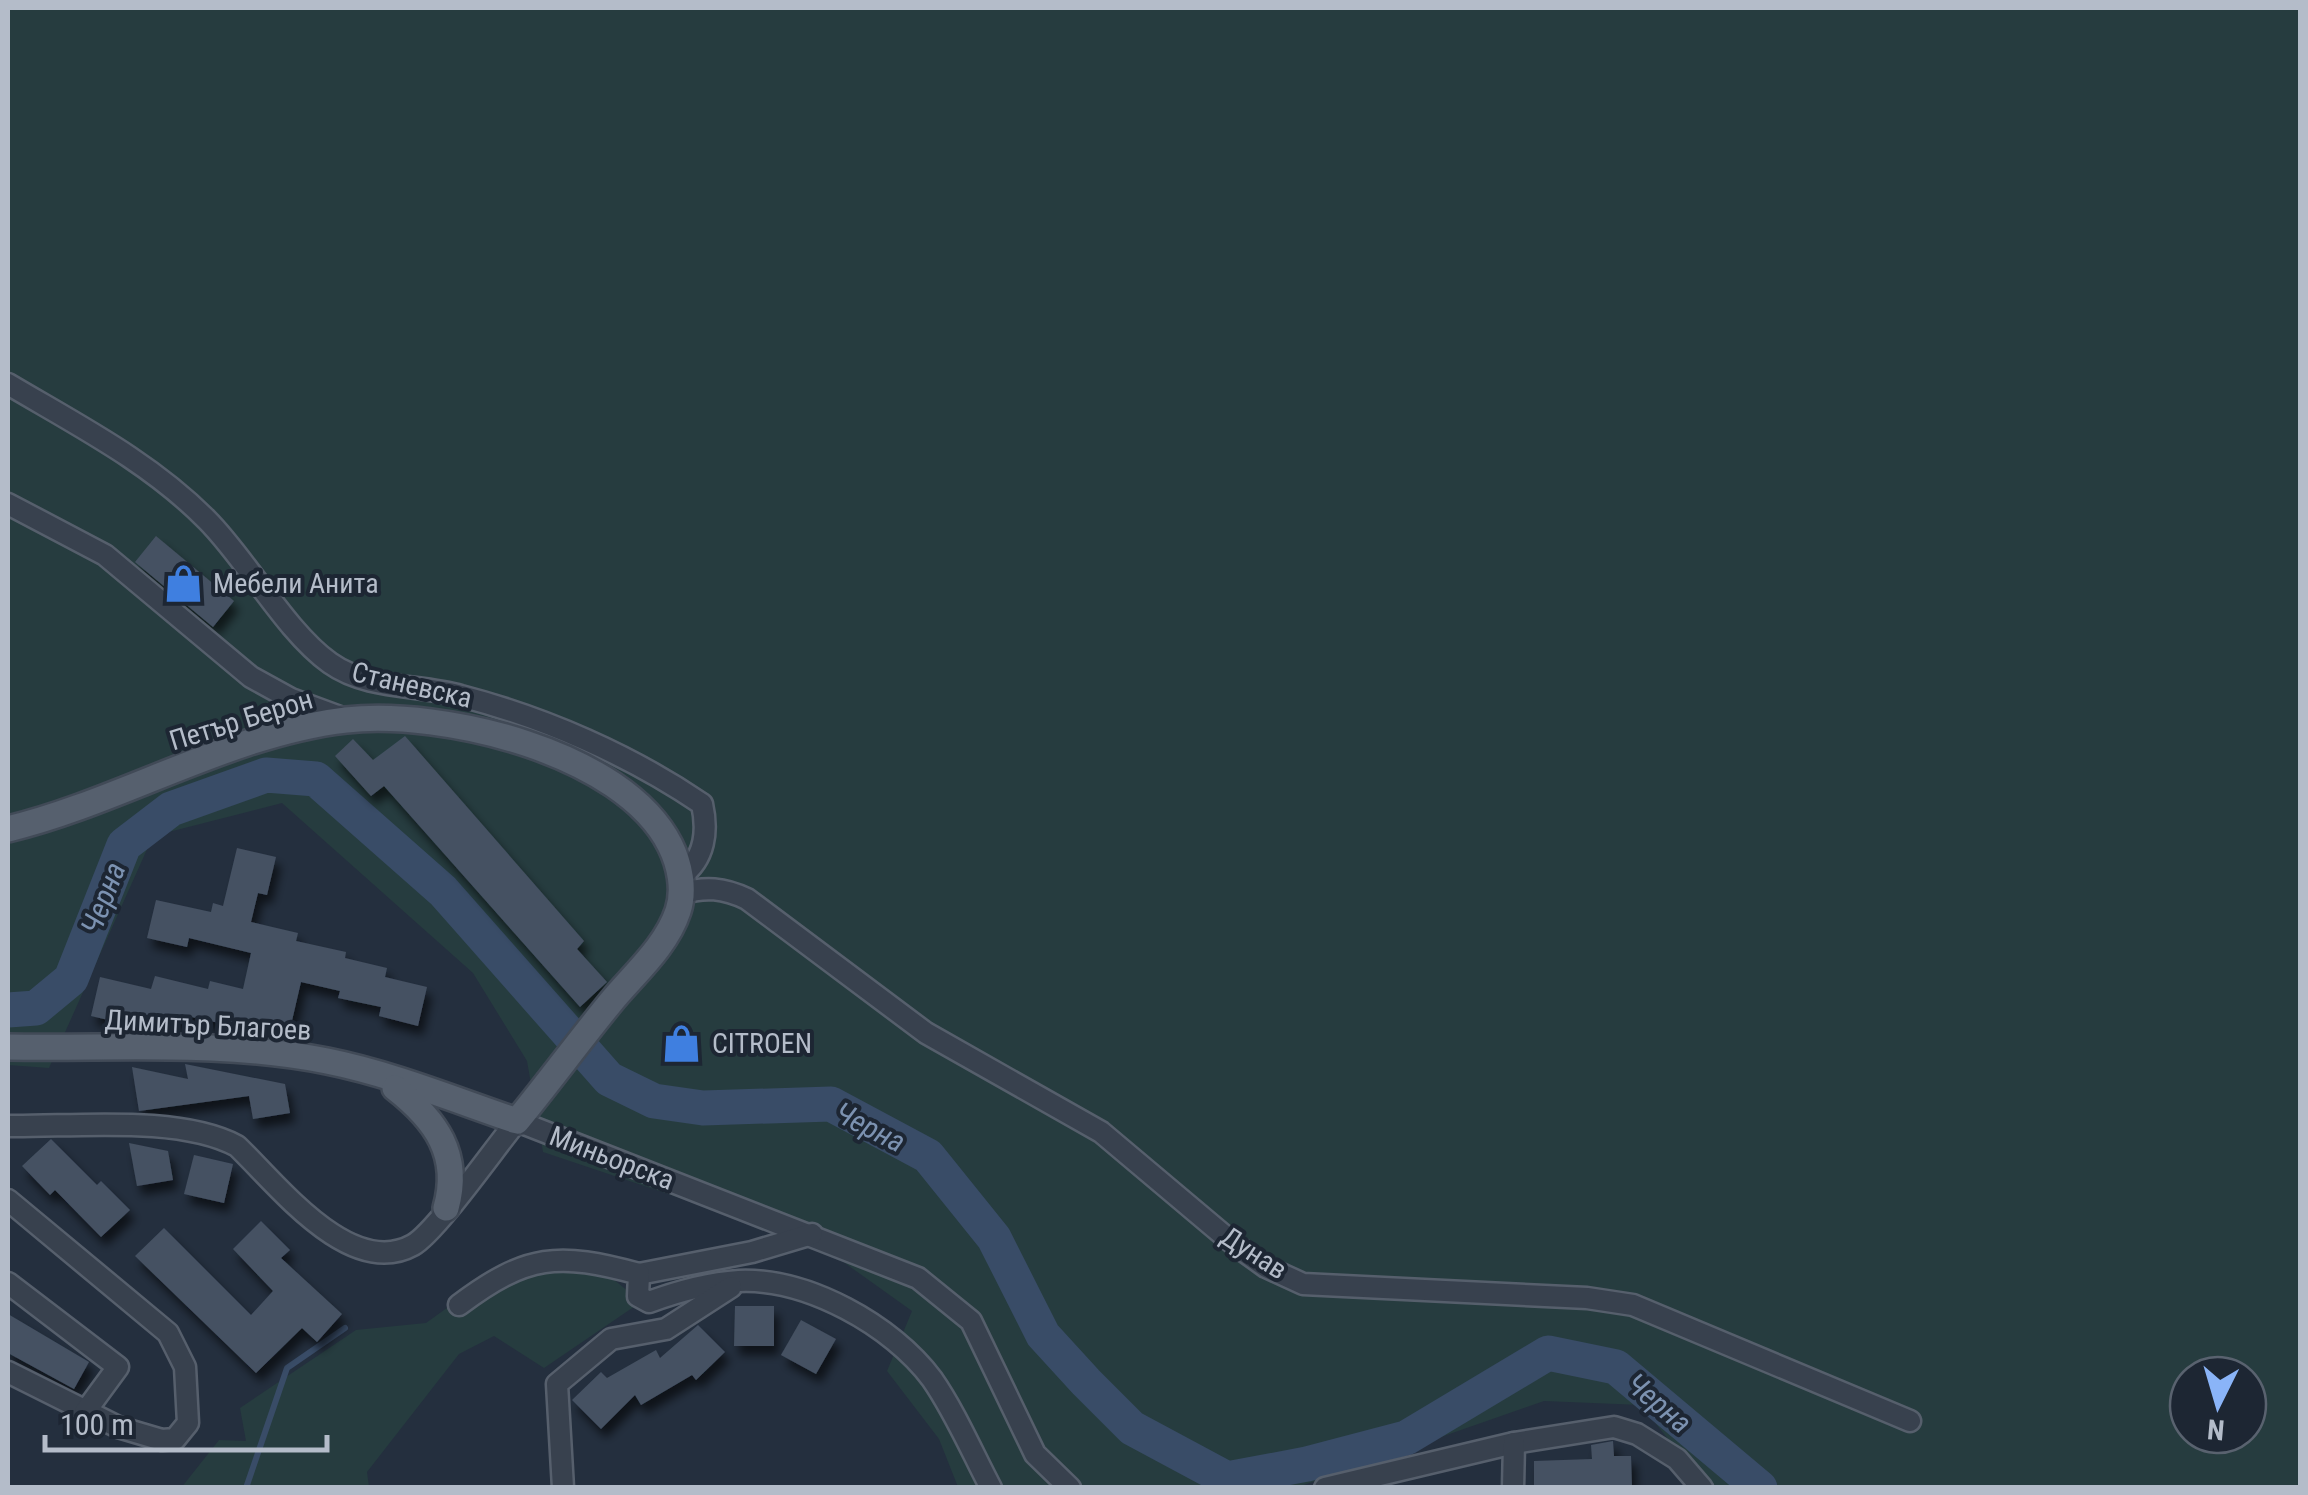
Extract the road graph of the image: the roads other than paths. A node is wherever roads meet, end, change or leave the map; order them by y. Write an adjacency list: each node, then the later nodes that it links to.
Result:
1 (8, 384): 5 (street, Станевска)
2 (8, 504): 3 (street)
3 (347, 720): 4 (main road, Петър Берон); 5 (main road, Петър Берон)
4 (8, 829)
5 (681, 885): 8 (main road); 19 (street, Дунав)
6 (8, 1047): 7 (main road, Димитър Благоев)
7 (379, 1076): 8 (main road, Димитър Благоев); 11 (main road)
8 (517, 1120): 11 (street, Миньорска); 12 (street, Миньорска)
9 (8, 1126): 11 (street, Миньорска)
10 (8, 1200): 18 (street)
11 (446, 1208)
12 (812, 1234): 13 (street); 23 (street, Миньорска)
13 (639, 1274): 14 (street); 16 (street)
14 (741, 1281): 21 (street); 22 (street)
15 (8, 1283): 18 (street)
16 (459, 1305)
17 (8, 1372): 18 (street)
18 (86, 1412)
19 (1910, 1421)
20 (1514, 1442): 24 (street); 25 (street); 26 (street)
21 (563, 1488)
22 (991, 1488)
23 (1070, 1488)
24 (1325, 1488)
25 (1514, 1488)
26 (1702, 1488)

